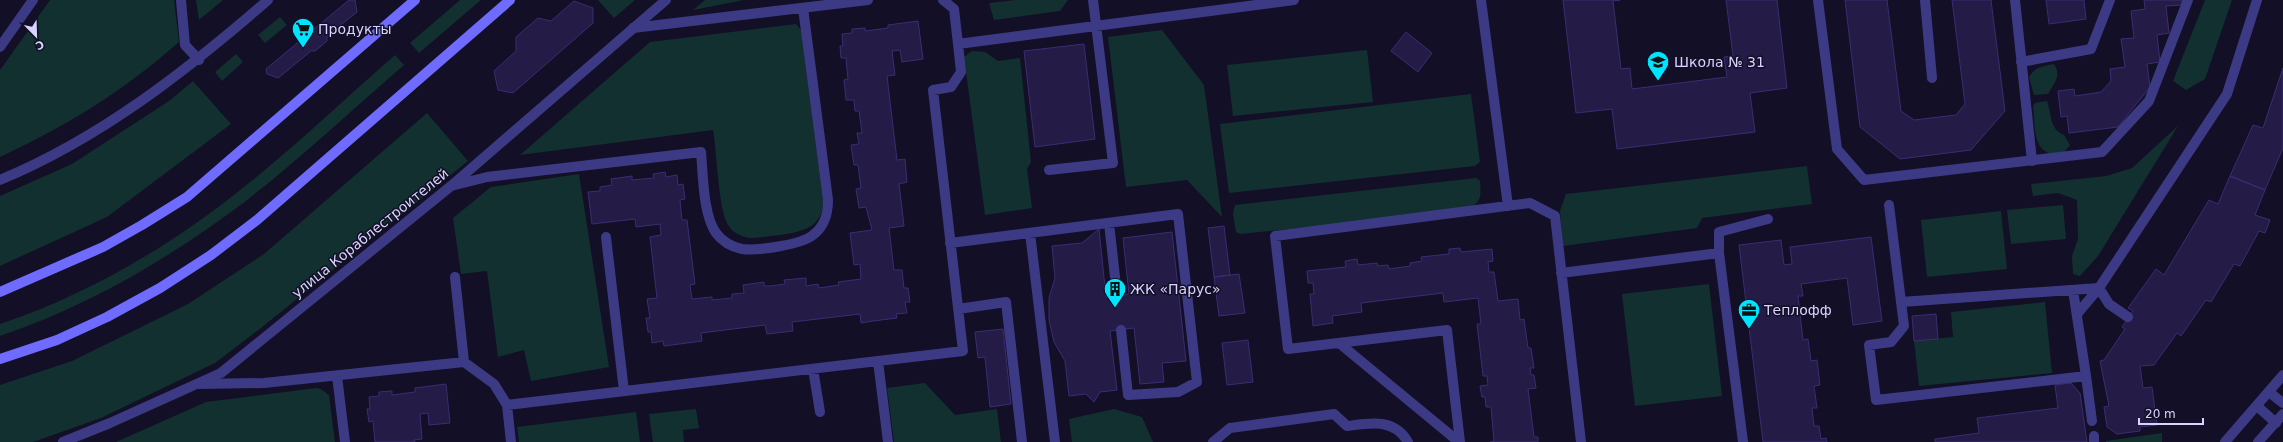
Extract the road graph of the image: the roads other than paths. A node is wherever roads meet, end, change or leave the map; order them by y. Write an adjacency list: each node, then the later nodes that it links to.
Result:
1 (33, 0): 24 (street)
2 (181, 0): 25 (street)
3 (268, 0): 25 (street)
4 (415, 0): 44 (main road)
5 (510, 0): 52 (main road)
6 (666, 0): 22 (street, улица Кораблестроителей)
7 (868, 0): 19 (street)
8 (943, 0): 23 (street)
9 (1093, 0): 21 (street)
10 (1294, 0): 21 (street)
11 (1481, 0): 33 (street)
12 (1818, 0): 28 (street)
13 (1925, 0): 27 (street)
14 (2015, 0): 26 (street)
15 (2104, 0): 20 (street)
16 (2110, 0): 20 (street)
17 (2188, 0): 28 (street)
18 (2257, 0): 42 (street)
19 (803, 8): 22 (street); 31 (street)
20 (2105, 12): 26 (street)
21 (1096, 25): 23 (street); 29 (street)
22 (633, 28): 31 (street, улица Кораблестроителей)
23 (958, 44): 38 (street)
24 (0, 47)
25 (198, 60): 30 (street)
26 (2021, 62): 28 (street)
27 (1932, 78)
28 (2032, 161)
29 (1049, 170)
30 (0, 180)
31 (451, 186): 59 (street, улица Кораблестроителей)
32 (1890, 205): 46 (street)
33 (1508, 206): 40 (street); 51 (street)
34 (1768, 220): 39 (street)
35 (1109, 223): 36 (street); 45 (street); 50 (street)
36 (1030, 233): 38 (street); 74 (street)
37 (606, 237): 60 (street)
38 (950, 243): 47 (street)
39 (1719, 253): 40 (street); 79 (street)
40 (1561, 273): 78 (street)
41 (455, 278): 54 (street)
42 (2099, 288): 43 (street); 48 (street); 49 (street)
43 (2073, 290): 46 (street); 48 (street)
44 (0, 292)
45 (1117, 295)
46 (1901, 302): 58 (street)
47 (958, 309): 53 (street); 73 (street)
48 (2077, 314): 58 (street)
49 (2128, 317)
50 (1121, 330)
51 (1339, 343): 77 (street); 77 (street)
52 (0, 359)
53 (878, 361): 55 (street); 72 (street)
54 (464, 362): 57 (street); 63 (street)
55 (813, 369): 60 (street); 65 (street)
56 (2283, 375): 61 (street)
57 (337, 376): 59 (street); 70 (street)
58 (2086, 376): 67 (street)
59 (198, 384): 69 (street, улица Кораблестроителей)
60 (624, 391): 63 (street)
61 (2269, 392): 62 (street); 64 (street)
62 (2283, 403)
63 (507, 405): 71 (street)
64 (2257, 406): 68 (street); 80 (street)
65 (820, 412)
66 (2283, 414): 68 (street)
67 (2092, 421)
68 (2276, 423): 81 (street)
69 (63, 442)
70 (345, 442)
71 (511, 442)
72 (888, 442)
73 (1022, 442)
74 (1055, 442)
75 (1213, 442): 76 (street)
76 (1408, 442)
77 (1460, 442)
78 (1581, 442)
79 (1742, 442)
80 (2225, 442)
81 (2258, 442)

